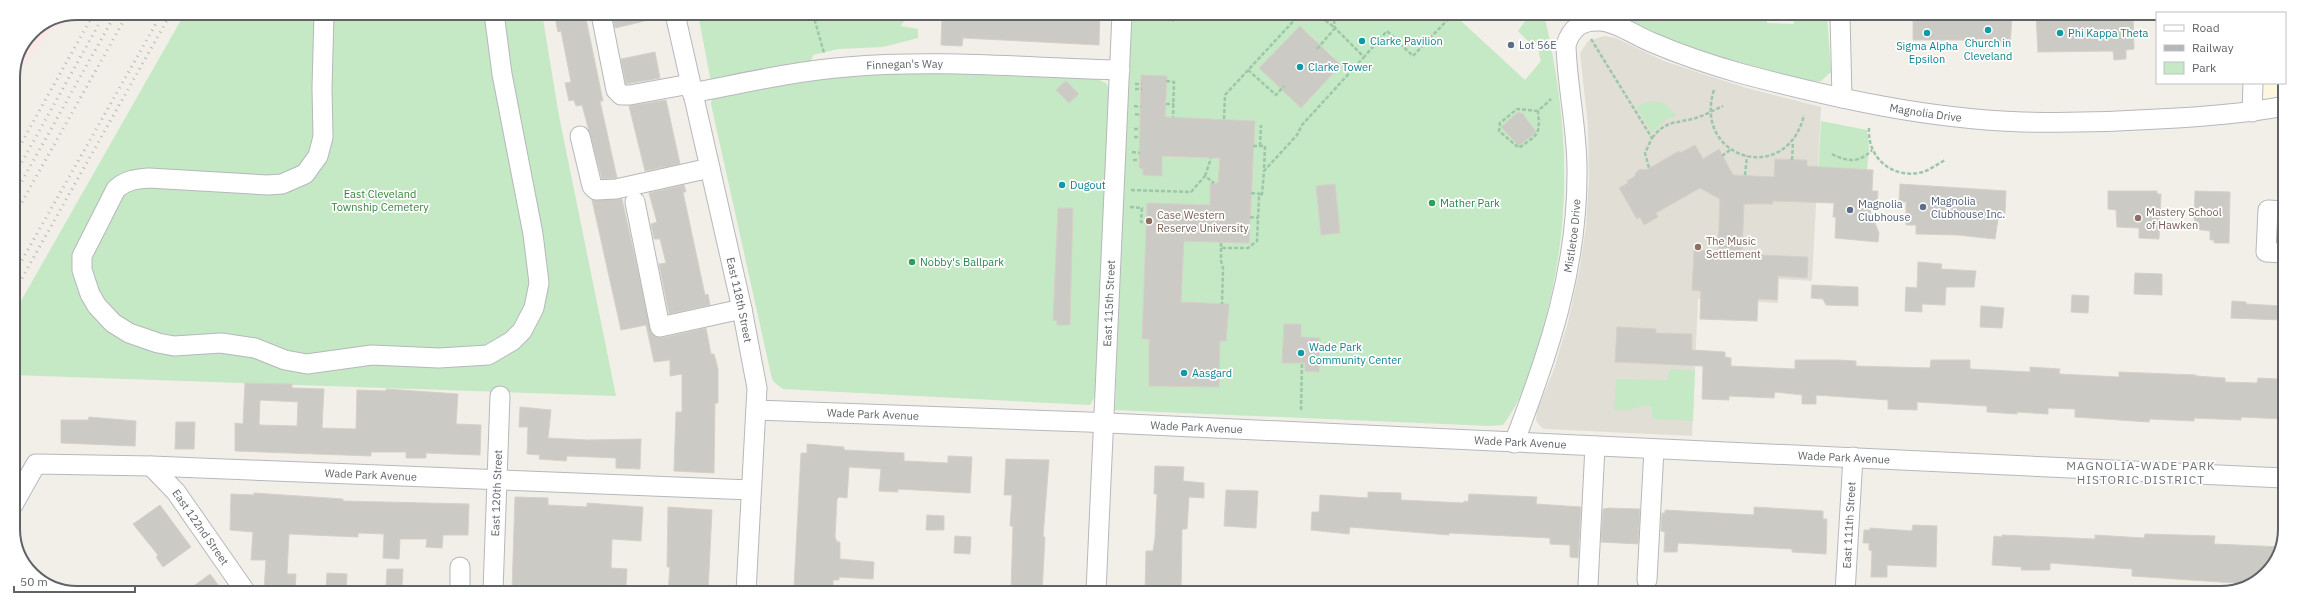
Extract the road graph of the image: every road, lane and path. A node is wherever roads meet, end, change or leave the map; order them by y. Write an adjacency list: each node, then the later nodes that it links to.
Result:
1 (324, 20): 2 (street)
2 (495, 20)
3 (602, 20): 23 (street, Finnegan's Way)
4 (676, 20): 23 (street, East 118th Street)
5 (816, 20): 16 (path)
6 (1122, 20): 18 (street, East 115th Street)
7 (1294, 20): 19 (path)
8 (1325, 20): 13 (path)
9 (1334, 20): 13 (path)
10 (1447, 20): 17 (path)
11 (1840, 20): 25 (street)
12 (1580, 25): 25 (street, Magnolia Drive); 85 (street, Mistletoe Drive)
13 (1335, 28): 15 (path); 17 (path)
14 (1592, 39): 44 (path)
15 (1316, 49)
16 (824, 54)
17 (1364, 57): 62 (path)
18 (1120, 70): 23 (street, Finnegan's Way); 84 (street, East 115th Street)
19 (1248, 70): 22 (path); 36 (path)
20 (1166, 81): 28 (path)
21 (2253, 84): 33 (street)
22 (1284, 86)
23 (691, 89): 60 (street, East 118th Street)
24 (1714, 90): 32 (path)
25 (1842, 98): 33 (street, Magnolia Drive)
26 (1551, 99): 31 (path)
27 (1166, 104): 28 (path)
28 (1174, 104): 35 (path)
29 (1723, 106): 32 (path)
30 (2278, 107): 33 (street, Magnolia Drive)
31 (1538, 111): 31 (path)
32 (1710, 111): 44 (path); 48 (path)
33 (2252, 112)
34 (1804, 115): 45 (path)
35 (1173, 117)
36 (1224, 119)
37 (1261, 125): 47 (path)
38 (1869, 128): 49 (path)
39 (1132, 129): 40 (path)
40 (1140, 129)
41 (580, 136): 60 (street)
42 (1132, 137): 43 (path)
43 (1140, 137)
44 (1652, 138): 61 (path)
45 (1793, 141): 54 (path); 58 (path)
46 (1254, 146): 47 (path)
47 (1260, 146): 62 (path)
48 (1730, 150): 53 (path); 54 (path)
49 (1872, 150): 52 (path); 59 (path)
50 (1131, 152): 51 (path)
51 (1140, 153)
52 (1832, 154)
53 (1722, 156)
54 (1747, 156): 63 (path)
55 (1211, 158): 64 (path)
56 (1130, 160): 57 (path)
57 (1139, 160)
58 (1792, 160)
59 (1945, 160)
60 (710, 168): 79 (street, East 118th Street)
61 (1649, 168)
62 (1264, 171): 68 (path)
63 (1745, 175)
64 (1206, 176): 65 (path); 66 (path)
65 (1214, 183)
66 (1129, 190)
67 (1251, 193): 68 (path)
68 (1262, 194): 73 (path)
69 (635, 202): 79 (street)
70 (1128, 207): 74 (path)
71 (2278, 211): 77 (street)
72 (1250, 217): 73 (path)
73 (1258, 218): 76 (path)
74 (1146, 223)
75 (1221, 243): 76 (path)
76 (1221, 248): 78 (path)
77 (2278, 253)
78 (1222, 304)
79 (742, 310): 82 (street, East 118th Street)
80 (1302, 363): 83 (path)
81 (500, 396): 91 (street, East 120th Street)
82 (756, 410): 84 (street, Wade Park Avenue); 92 (street, East 118th Street)
83 (1301, 410)
84 (1104, 423): 85 (street, Wade Park Avenue); 100 (street, East 115th Street)
85 (1514, 443): 86 (street, Wade Park Avenue)
86 (1595, 446): 87 (street, Wade Park Avenue); 101 (street)
87 (1654, 449): 88 (street, Wade Park Avenue); 95 (street)
88 (1853, 457): 90 (street, Wade Park Avenue); 102 (street, East 111th Street)
89 (151, 466): 91 (street, Wade Park Avenue); 93 (street, Wade Park Avenue); 96 (street, East 122nd Street)
90 (2278, 478)
91 (497, 480): 92 (street, Wade Park Avenue); 98 (street, East 120th Street)
92 (751, 490): 99 (street, East 118th Street)
93 (20, 492)
94 (460, 567): 97 (street)
95 (1647, 580)
96 (242, 586)
97 (460, 586)
98 (493, 586)
99 (746, 586)
100 (1096, 586)
101 (1588, 586)
102 (1845, 586)

